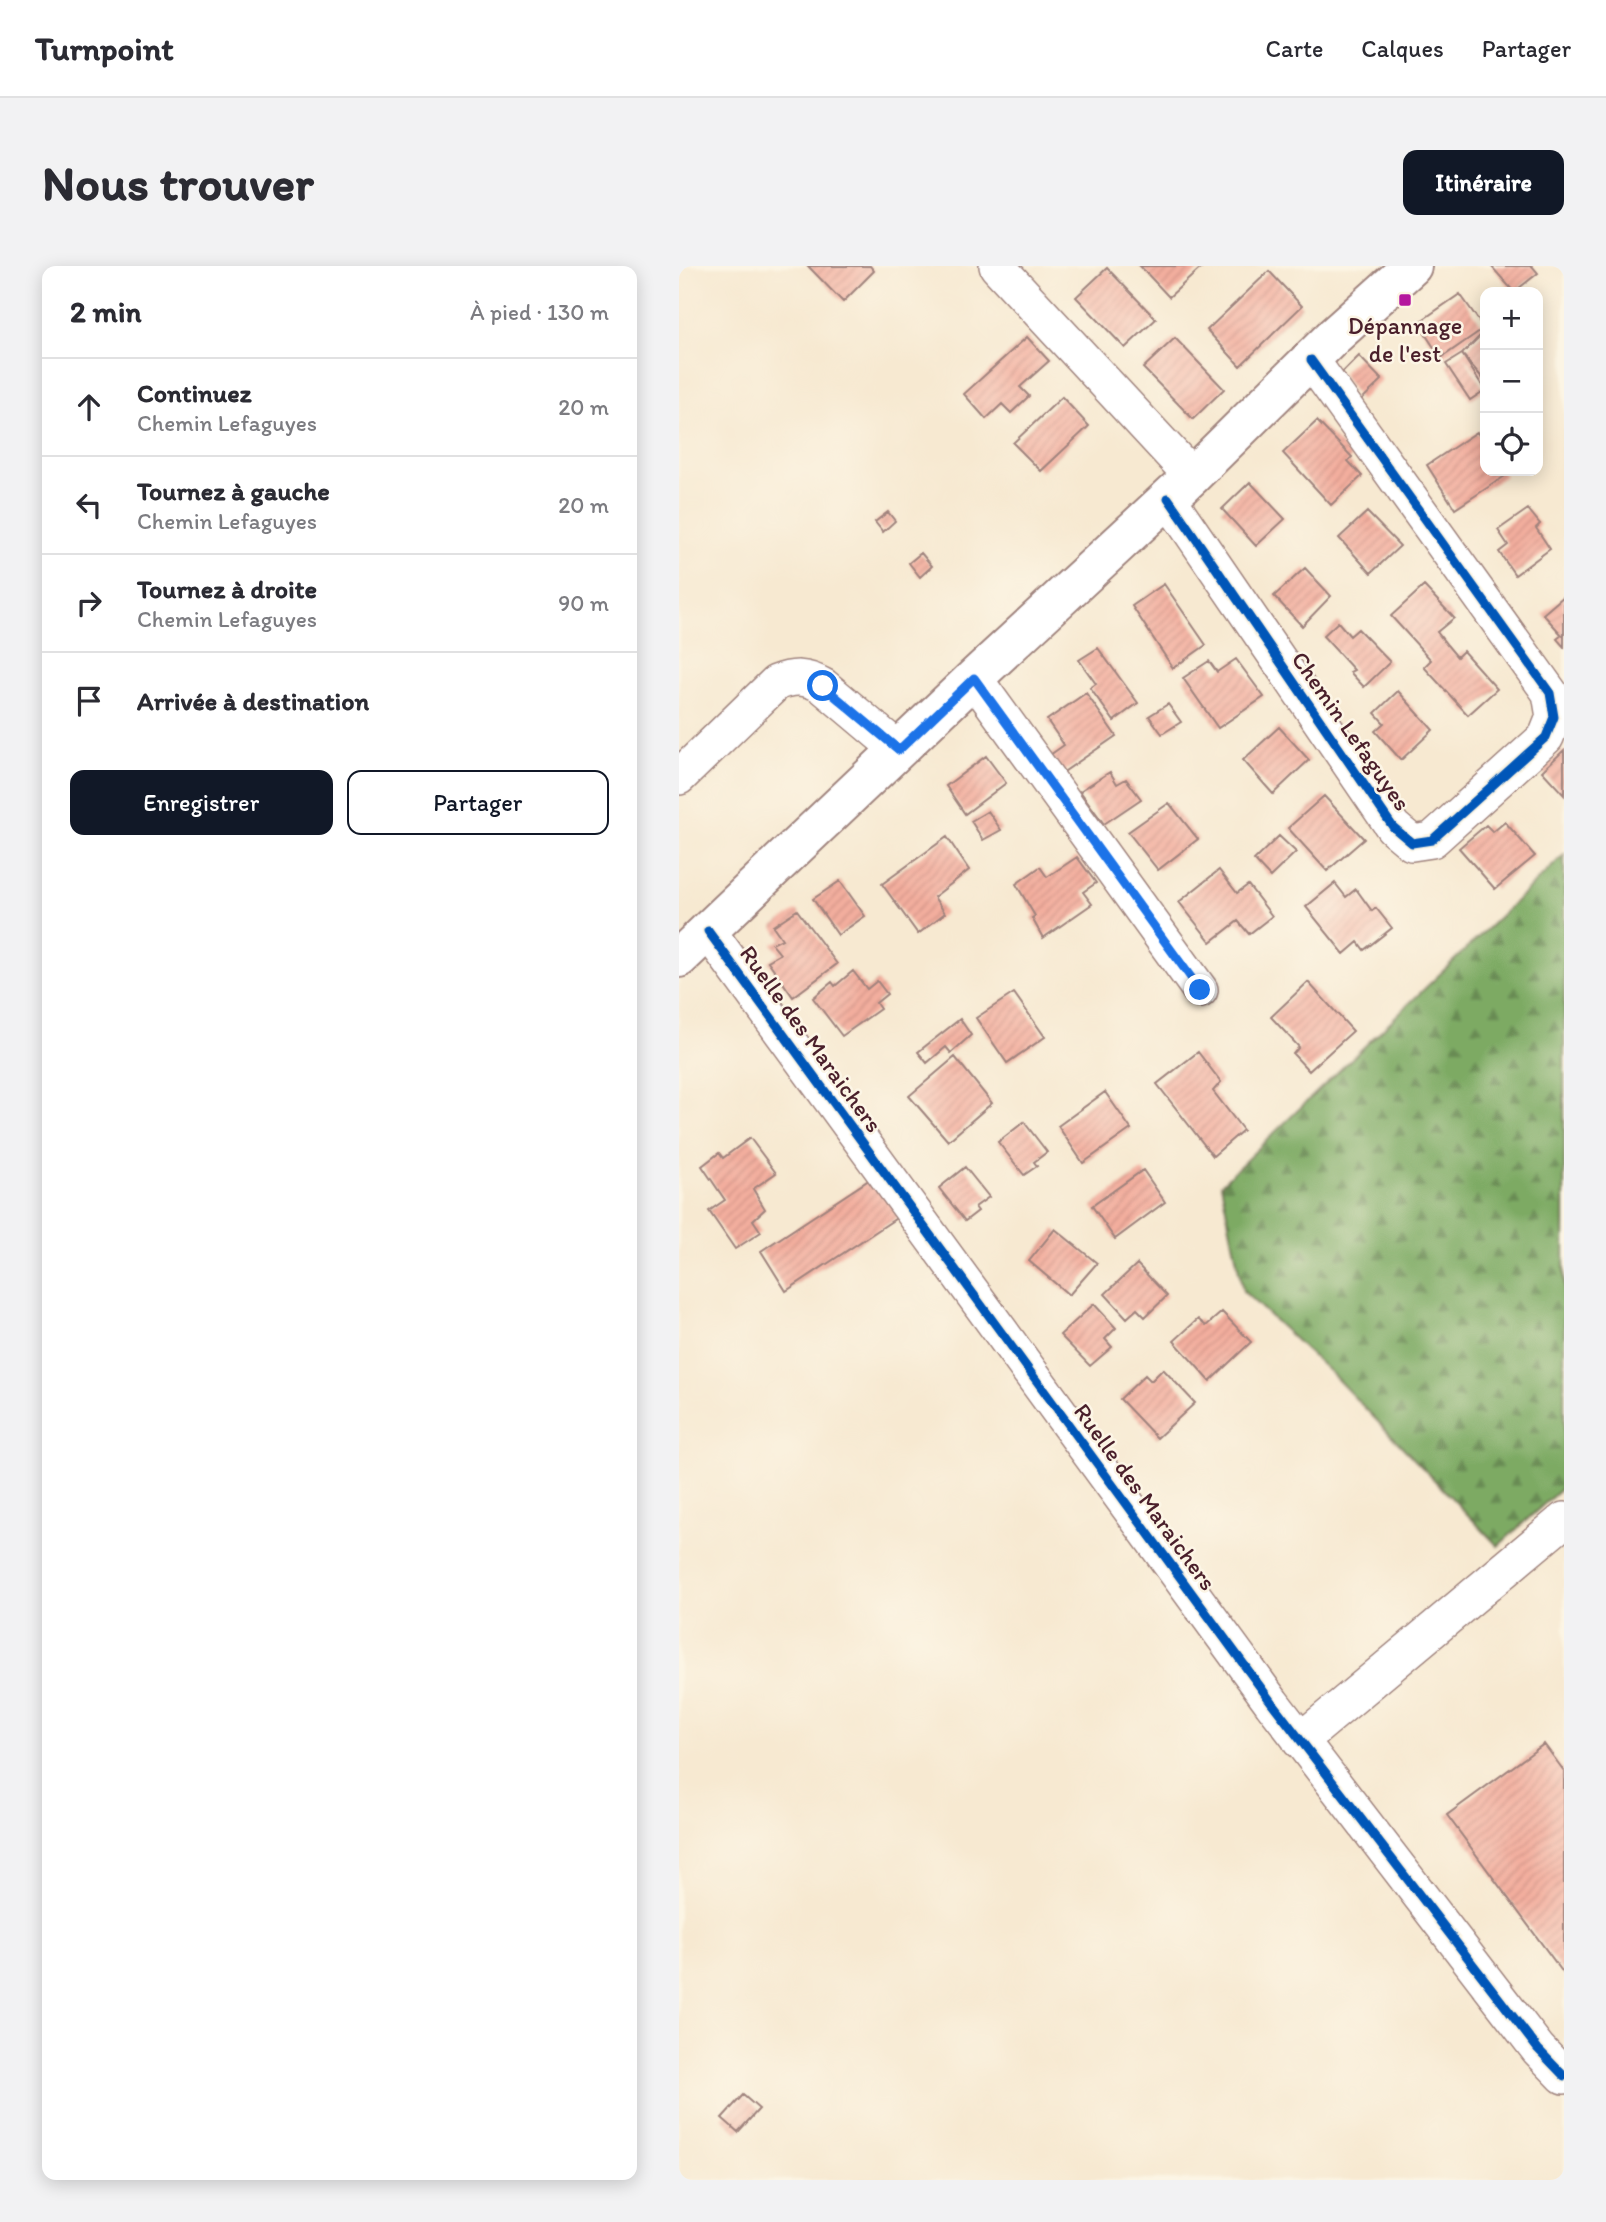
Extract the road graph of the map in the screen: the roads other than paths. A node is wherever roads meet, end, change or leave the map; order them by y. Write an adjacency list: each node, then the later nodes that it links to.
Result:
1 (997, 266): 4 (street, Chemin Lefaguyes)
2 (1412, 266): 3 (main road)
3 (1311, 360): 4 (main road); 4 (street, Chemin Lefaguyes)
4 (1180, 487): 5 (main road)
5 (974, 678): 6 (main road); 10 (street)
6 (899, 750): 7 (street); 8 (main road)
7 (679, 777)
8 (708, 931): 9 (main road); 12 (street, Ruelle des Maraichers)
9 (679, 958)
10 (1200, 990)
11 (1564, 1520): 12 (street)
12 (1300, 1741): 13 (street, Ruelle des Maraichers)
13 (1564, 2076)

